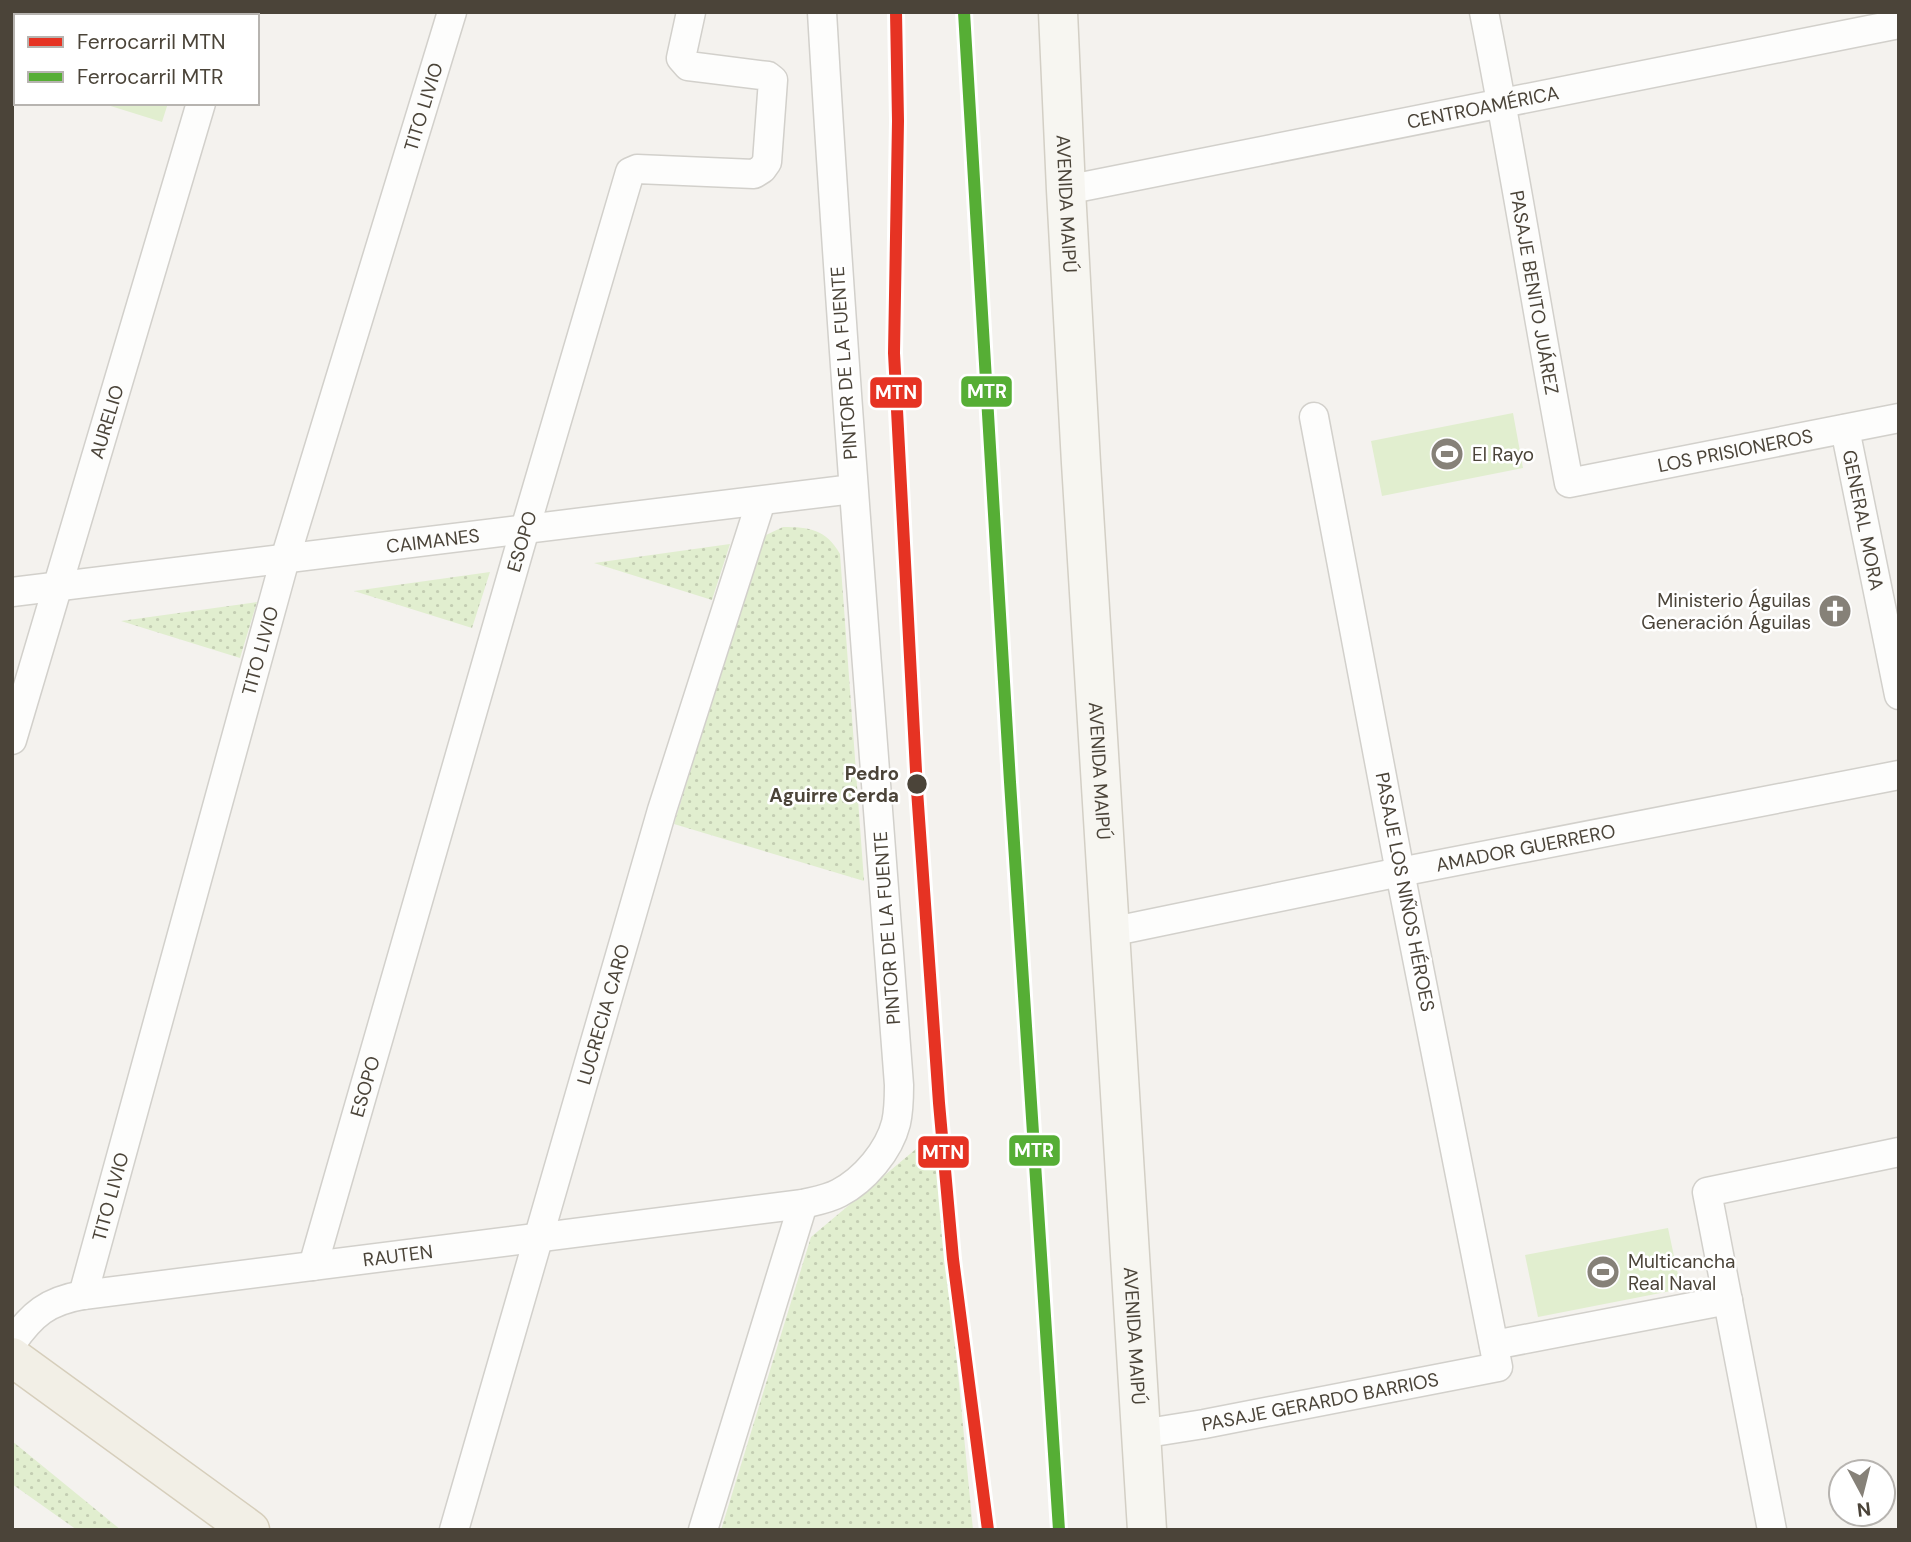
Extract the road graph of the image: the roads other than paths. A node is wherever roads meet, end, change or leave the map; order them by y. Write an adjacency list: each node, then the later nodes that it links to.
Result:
1 (452, 12): 17 (street, TITO LIVIO)
2 (691, 12): 16 (street, ESOPO)
3 (821, 12): 14 (street, PINTOR DE LA FUENTE)
4 (1058, 12): 9 (main road, AVENIDA MAIPÚ)
5 (1484, 12): 7 (street, PASAJE BENITO JUÁREZ)
6 (1899, 24): 7 (street, CENTROAMÉRICA)
7 (1502, 103): 9 (street, CENTROAMÉRICA); 13 (street, PASAJE BENITO JUÁREZ)
8 (200, 105): 18 (street, AURELIO)
9 (1066, 190): 24 (main road, AVENIDA MAIPÚ)
10 (1314, 417): 23 (street, PASAJE LOS NIÑOS HÉROES)
11 (1899, 418): 12 (street, LOS PRISIONEROS)
12 (1845, 429): 13 (street, LOS PRISIONEROS); 20 (street, GENERAL MORA)
13 (1569, 483)
14 (853, 489): 15 (street, CAIMANES); 26 (street, PINTOR DE LA FUENTE)
15 (761, 501): 16 (street, CAIMANES); 27 (street, LUCRECIA CARO)
16 (525, 529): 17 (street, CAIMANES); 28 (street, ESOPO)
17 (285, 559): 18 (street, CAIMANES); 29 (street, TITO LIVIO)
18 (59, 586): 19 (street, CAIMANES); 21 (street, AURELIO)
19 (12, 592)
20 (1899, 695)
21 (12, 740)
22 (1899, 775): 23 (street, AMADOR GUERRERO)
23 (1400, 873): 24 (street, AMADOR GUERRERO); 32 (street, PASAJE LOS NIÑOS HÉROES)
24 (1110, 932): 34 (main road, AVENIDA MAIPÚ)
25 (1899, 1152): 30 (street)
26 (803, 1204): 27 (street, RAUTEN); 37 (street)
27 (539, 1236): 28 (street, RAUTEN); 36 (street, LUCRECIA CARO)
28 (313, 1266): 29 (street, RAUTEN)
29 (83, 1295): 31 (street, RAUTEN)
30 (1728, 1300): 32 (street, PASAJE GERARDO BARRIOS); 39 (street)
31 (12, 1343)
32 (1496, 1356): 34 (street, PASAJE GERARDO BARRIOS)
33 (12, 1357): 35 (main road)
34 (1141, 1434): 38 (main road, AVENIDA MAIPÚ)
35 (250, 1530)
36 (454, 1530)
37 (703, 1530)
38 (1147, 1530)
39 (1772, 1530)

